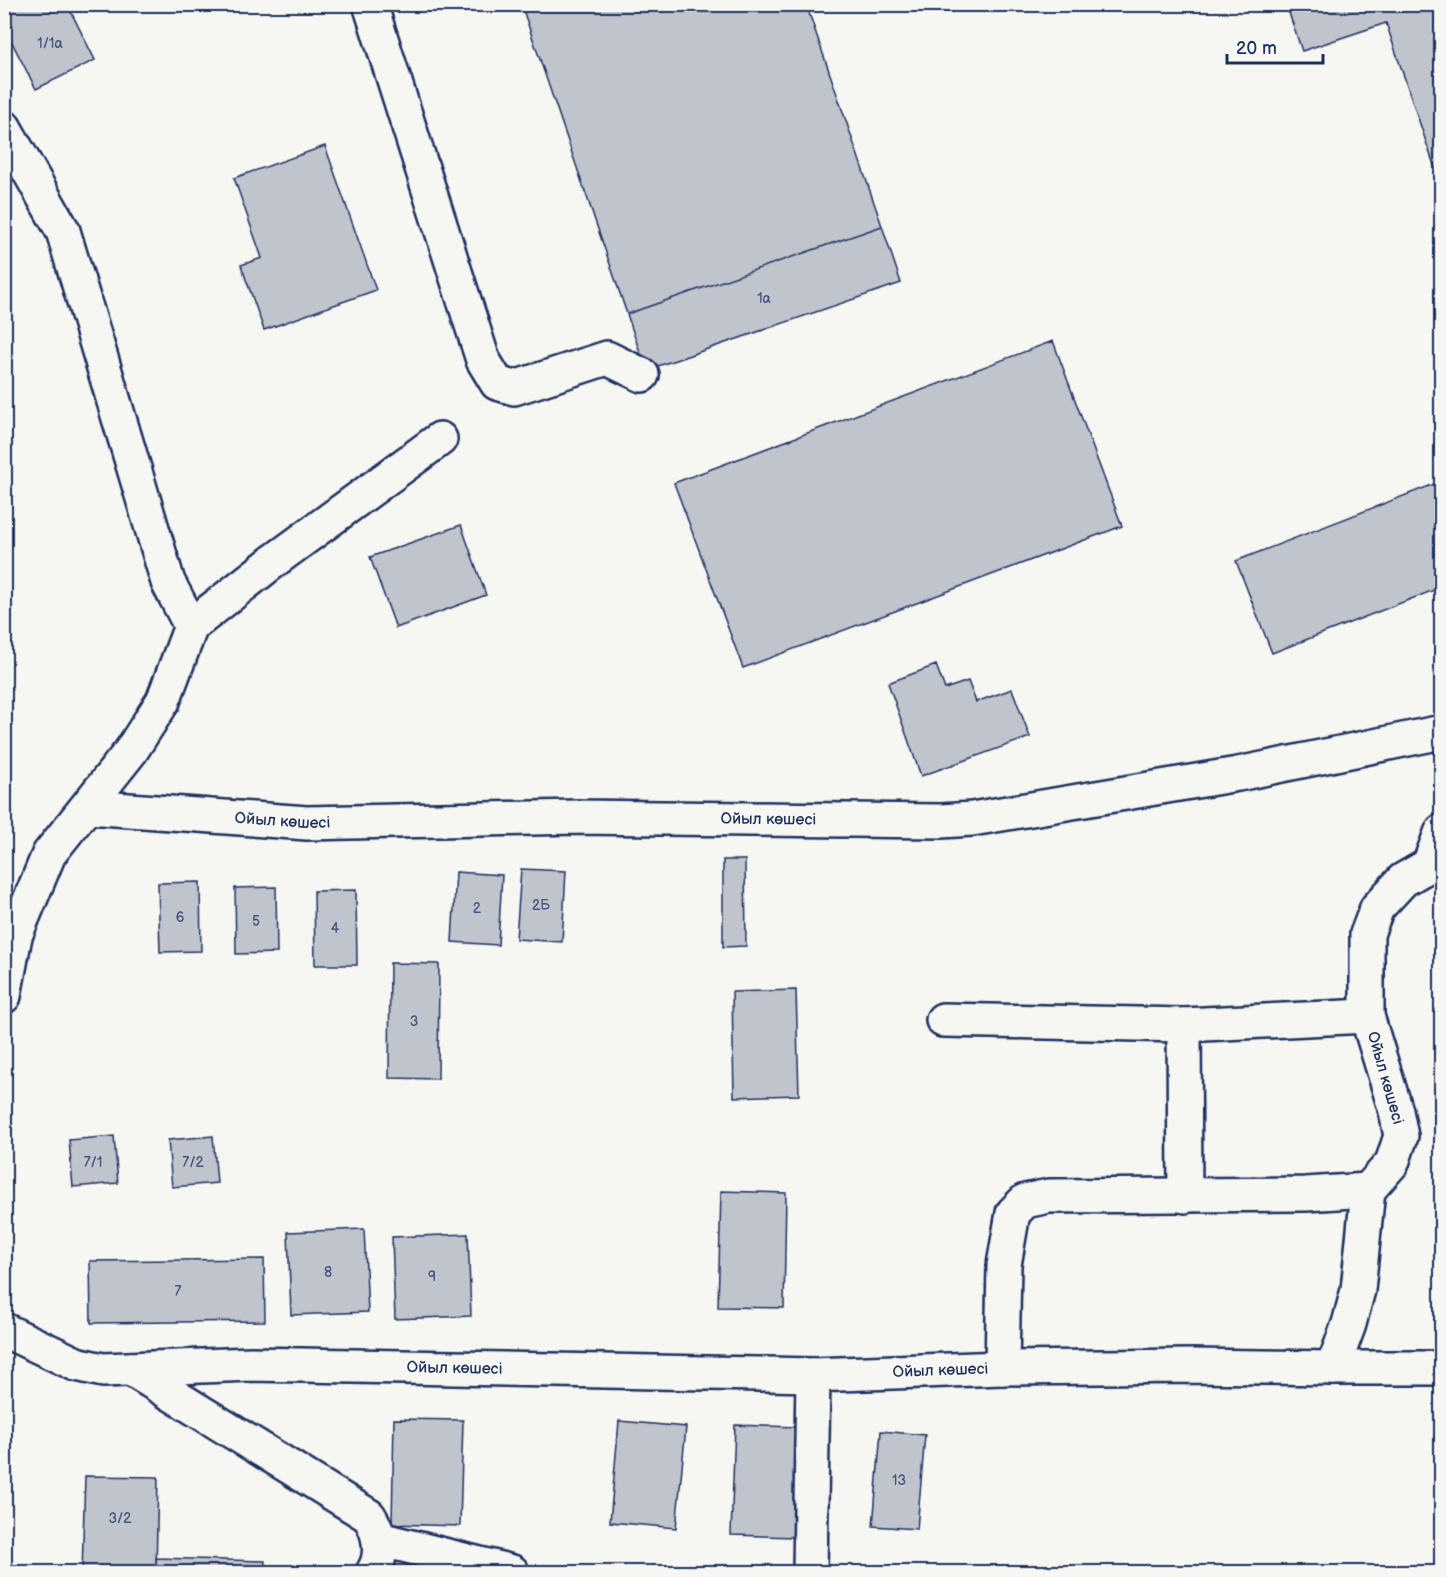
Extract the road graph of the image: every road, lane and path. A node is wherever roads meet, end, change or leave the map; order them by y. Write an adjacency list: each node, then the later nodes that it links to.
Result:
1 (370, 4): 3 (street)
2 (4, 128): 5 (street)
3 (642, 375)
4 (440, 439): 5 (street)
5 (191, 626): 7 (street)
6 (1442, 732): 7 (street, Ойыл көшесі)
7 (88, 807): 10 (street)
8 (1442, 831): 9 (street, Ойыл көшесі)
9 (1435, 866): 11 (street, Ойыл көшесі)
10 (4, 996)
11 (1367, 1016): 13 (street); 14 (street, Ойыл көшесі)
12 (943, 1020): 13 (street)
13 (1184, 1025): 15 (street)
14 (1368, 1190): 15 (street, Ойыл көшесі); 18 (street)
15 (1185, 1196): 17 (street, Ойыл көшесі)
16 (4, 1330): 20 (street, Ойыл көшесі)
17 (1002, 1368): 18 (street); 21 (street, Ойыл көшесі)
18 (1333, 1368): 19 (street)
19 (1442, 1368)
20 (131, 1369): 21 (street, Ойыл көшесі); 22 (street)
21 (813, 1375): 25 (street)
22 (379, 1539): 23 (street); 24 (street)
23 (373, 1572)
24 (512, 1572)
25 (810, 1572)

